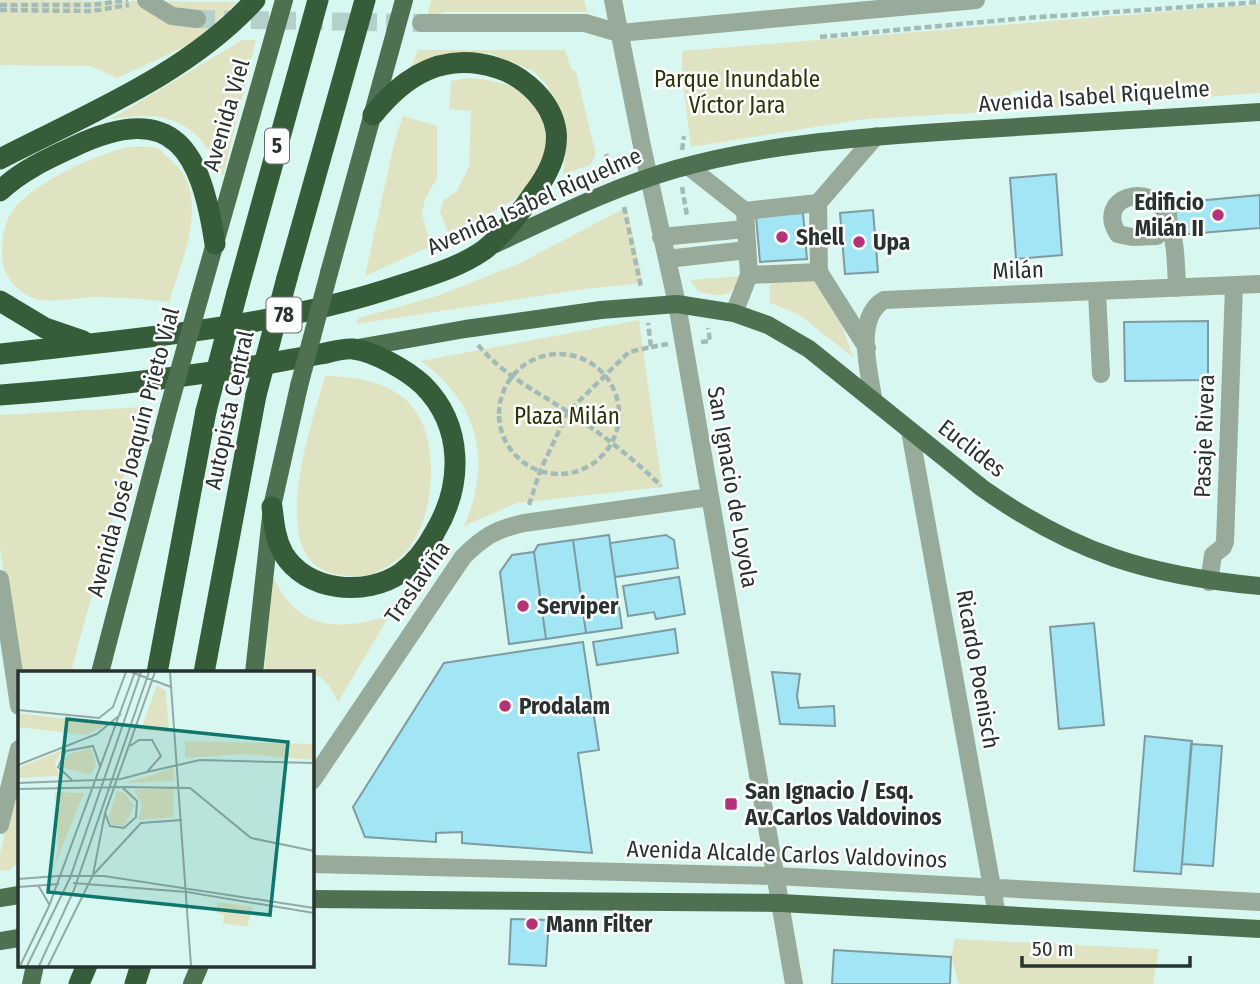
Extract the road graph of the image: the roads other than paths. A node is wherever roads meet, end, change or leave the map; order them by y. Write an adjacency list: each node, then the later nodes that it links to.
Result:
1 (147, 0): 9 (street)
2 (255, 0): 15 (highway)
3 (284, 0): 24 (main road, Avenida Viel)
4 (318, 0): 51 (highway, Autopista Central / 5, bridge)
5 (365, 0): 52 (highway, Autopista Central / 5, bridge)
6 (404, 0): 13 (main road)
7 (613, 0): 11 (street, San Ignacio de Loyola)
8 (976, 0): 11 (street)
9 (197, 19)
10 (421, 23): 11 (street)
11 (619, 33): 17 (street, San Ignacio de Loyola)
12 (1260, 112): 14 (main road, Avenida Isabel Riquelme)
13 (373, 115): 25 (highway); 46 (main road, bridge)
14 (876, 136): 16 (main road, Avenida Isabel Riquelme); 19 (street)
15 (0, 159)
16 (688, 166): 17 (main road, Avenida Isabel Riquelme); 20 (street)
17 (648, 177): 23 (street, San Ignacio de Loyola); 25 (main road, Avenida Isabel Riquelme)
18 (0, 191): 24 (highway)
19 (818, 203): 20 (street); 28 (street)
20 (745, 211): 21 (street)
21 (745, 229): 23 (street); 26 (street)
22 (1157, 236): 32 (street)
23 (662, 237): 27 (street, San Ignacio de Loyola)
24 (215, 244): 50 (main road, Avenida José Joaquín Prieto Vial, bridge)
25 (485, 249): 37 (highway, Avenida Isabel Riquelme / 78)
26 (747, 250): 27 (street); 29 (street)
27 (667, 259): 35 (street, San Ignacio de Loyola)
28 (818, 272): 29 (street); 38 (street)
29 (749, 275): 36 (street)
30 (1260, 284): 31 (street, Milán)
31 (1234, 286): 32 (street, Milán); 47 (street, Pasaje Rivera)
32 (1177, 288): 33 (street, Milán)
33 (1097, 292): 38 (street, Milán); 41 (street)
34 (0, 301): 37 (highway)
35 (677, 304): 36 (main road, Euclides); 39 (main road); 45 (street, San Ignacio de Loyola)
36 (734, 313): 43 (main road, Euclides)
37 (92, 344): 40 (highway, Avenida Isabel Riquelme / 78)
38 (867, 348): 43 (street, Milán)
39 (352, 349): 42 (highway, 78); 46 (highway)
40 (0, 354)
41 (1101, 374)
42 (0, 395)
43 (873, 398): 44 (main road, Euclides)
44 (910, 431): 47 (main road, Euclides); 60 (street, Ricardo Poenisch)
45 (710, 497): 56 (street, Traslaviña); 59 (street, San Ignacio de Loyola)
46 (272, 506): 53 (main road)
47 (1209, 582): 48 (main road, Euclides)
48 (1260, 586)
49 (1, 588): 54 (street)
50 (101, 671)
51 (157, 671)
52 (204, 671)
53 (254, 671)
54 (18, 699)
55 (18, 753): 57 (street)
56 (313, 780)
57 (0, 825)
58 (313, 864): 59 (street, Avenida Alcalde Carlos Valdovinos)
59 (776, 876): 60 (street, Avenida Alcalde Carlos Valdovinos); 65 (street, San Ignacio de Loyola)
60 (992, 886): 64 (street, Avenida Alcalde Carlos Valdovinos); 66 (street, Ricardo Poenisch)
61 (18, 895): 62 (main road)
62 (0, 898)
63 (313, 899): 65 (main road)
64 (1260, 902)
65 (781, 903): 66 (main road); 76 (street, San Ignacio de Loyola)
66 (997, 915): 67 (main road)
67 (1260, 929)
68 (18, 938): 69 (main road)
69 (0, 941)
70 (86, 967): 73 (highway)
71 (140, 967): 74 (highway)
72 (199, 967): 75 (main road)
73 (79, 984)
74 (135, 984)
75 (192, 984)
76 (794, 984)

